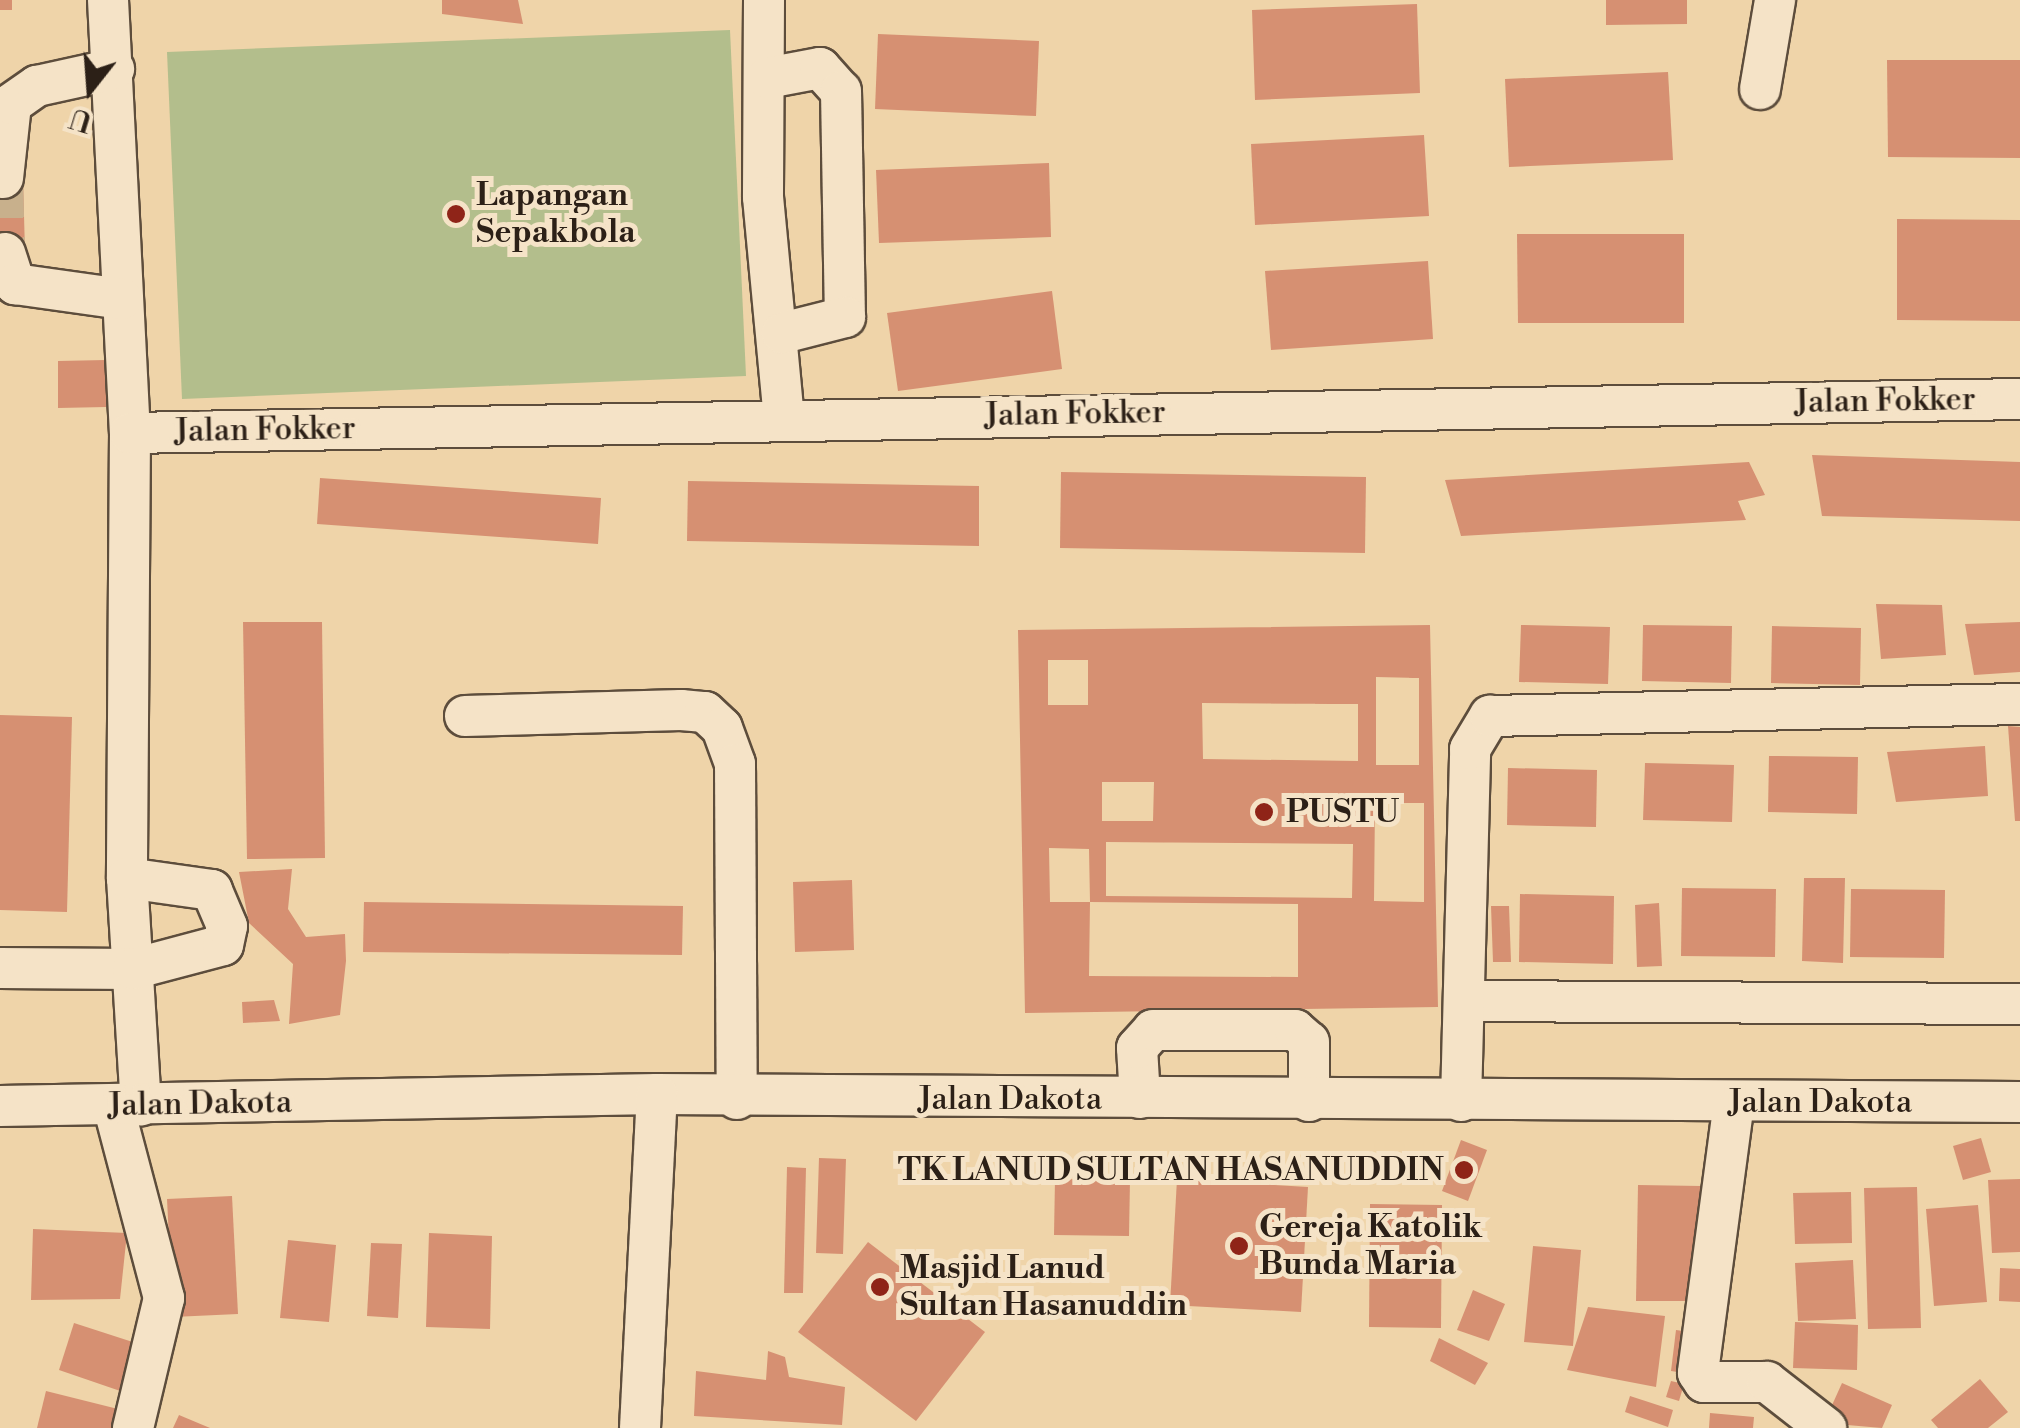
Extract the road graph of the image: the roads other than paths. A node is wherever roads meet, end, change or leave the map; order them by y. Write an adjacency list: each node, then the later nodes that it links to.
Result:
1 (108, 0): 4 (street)
2 (764, 0): 5 (street)
3 (1775, 0): 6 (street)
4 (114, 69): 7 (street); 9 (street)
5 (767, 78): 10 (street); 10 (street)
6 (1760, 89)
7 (3, 178)
8 (5, 253): 9 (street)
9 (122, 299): 13 (street)
10 (782, 333): 12 (street)
11 (2020, 399): 12 (street, Jalan Fokker)
12 (784, 418): 13 (street, Jalan Fokker)
13 (130, 433): 16 (street)
14 (2020, 704): 19 (street)
15 (465, 716): 23 (street)
16 (128, 878): 18 (street); 18 (street)
17 (0, 968): 18 (street)
18 (132, 968): 29 (street)
19 (1464, 1001): 20 (street); 25 (street)
20 (2020, 1004)
21 (656, 1094): 23 (street, Jalan Dakota); 29 (street, Jalan Dakota); 31 (street)
22 (1140, 1098): 23 (street, Jalan Dakota); 24 (street, Jalan Dakota); 24 (street)
23 (737, 1099)
24 (1310, 1101): 25 (street, Jalan Dakota)
25 (1462, 1101): 26 (street, Jalan Dakota)
26 (1734, 1102): 27 (street, Jalan Dakota); 32 (street)
27 (2020, 1102)
28 (0, 1106): 29 (street, Jalan Dakota)
29 (127, 1106): 30 (street)
30 (133, 1428)
31 (640, 1428)
32 (1826, 1428)

